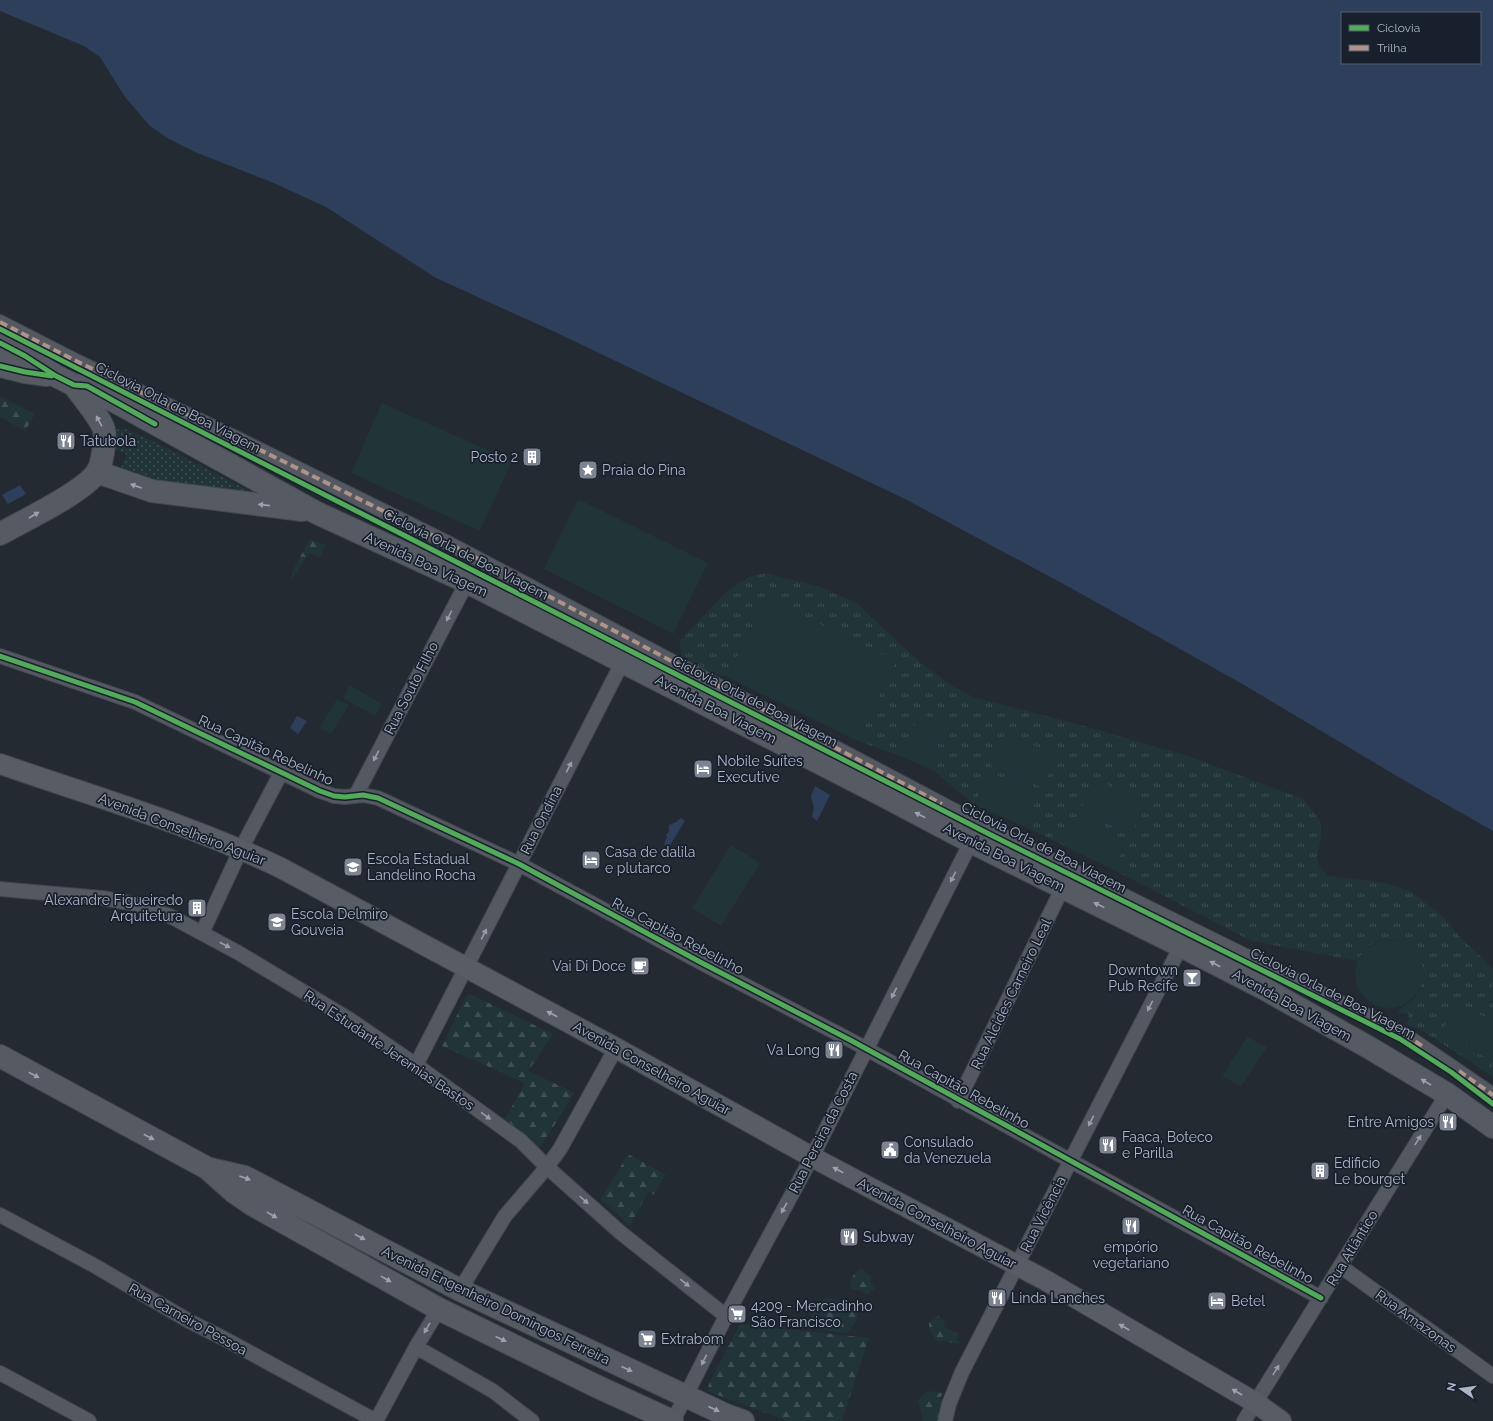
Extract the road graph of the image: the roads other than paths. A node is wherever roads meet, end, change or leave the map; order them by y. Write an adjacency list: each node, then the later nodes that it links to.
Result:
1 (0, 322): 27 (street)
2 (0, 343): 4 (main road, Avenida Boa Viagem)
3 (0, 366): 4 (main road, Avenida Boa Viagem)
4 (65, 381): 5 (main road, one-way to 4); 6 (main road, Avenida Boa Viagem)
5 (98, 472): 6 (main road, one-way to 5); 7 (main road, one-way to 5)
6 (317, 512): 8 (main road, Avenida Boa Viagem)
7 (0, 534)
8 (467, 582): 10 (main road, Avenida Boa Viagem); 13 (street, Rua Souto Filho, one-way to 13)
9 (0, 656): 12 (street, Rua Capitão Rebelinho)
10 (623, 661): 14 (main road, Avenida Boa Viagem, one-way to 10); 16 (street, Rua Ondina, one-way to 10)
11 (0, 764): 15 (main road, Avenida Conselheiro Aguiar)
12 (281, 773): 13 (street, Rua Capitão Rebelinho); 15 (street)
13 (356, 795): 16 (street, Rua Capitão Rebelinho)
14 (971, 842): 17 (main road, Avenida Boa Viagem); 23 (street, Rua Pereira da Costa, one-way to 23)
15 (241, 849): 19 (street); 21 (main road, Avenida Conselheiro Aguiar)
16 (519, 864): 21 (street, Rua Ondina, one-way to 16); 23 (street, Rua Capitão Rebelinho)
17 (1063, 887): 20 (main road, Avenida Boa Viagem, one-way to 17); 28 (street, Rua Alcides Carneiro Leal)
18 (0, 889): 19 (street, Rua Estudante Jeremias Bastos)
19 (202, 933): 25 (street, Rua Estudante Jeremias Bastos, one-way to 25)
20 (1181, 946): 26 (main road, Avenida Boa Viagem, one-way to 20); 31 (street, Rua Vicência, one-way to 31)
21 (466, 968): 22 (main road, Avenida Conselheiro Aguiar, one-way to 21); 25 (street, Rua Ondina)
22 (616, 1048): 30 (main road, Avenida Conselheiro Aguiar); 32 (street)
23 (866, 1049): 28 (street, Rua Capitão Rebelinho); 30 (street, Rua Pereira da Costa)
24 (0, 1056): 33 (main road, Avenida Engenheiro Domingos Ferreira, one-way to 33)
25 (416, 1065): 32 (street, Rua Estudante Jeremias Bastos, one-way to 32)
26 (1447, 1094): 29 (main road, Avenida Boa Viagem); 36 (street, Rua Atlântico, one-way to 26)
27 (1493, 1095)
28 (958, 1100): 31 (street, Rua Capitão Rebelinho)
29 (1493, 1127)
30 (812, 1157): 35 (main road, Avenida Conselheiro Aguiar, one-way to 30); 40 (street, Rua Pereira da Costa, one-way to 40)
31 (1070, 1161): 35 (street, Rua Vicência); 38 (street, Rua Capitão Rebelinho)
32 (547, 1167): 37 (street); 40 (street, Rua Estudante Jeremias Bastos, one-way to 40)
33 (207, 1168): 37 (main road, Avenida Engenheiro Domingos Ferreira, one-way to 37); 39 (main road, Avenida Engenheiro Domingos Ferreira, one-way to 39)
34 (0, 1215): 47 (street, Rua Carneiro Pessoa)
35 (1016, 1266): 45 (main road, Avenida Conselheiro Aguiar, one-way to 35); 51 (street, Rua Vicência)
36 (1340, 1266): 38 (street, Rua Atlântico); 43 (street, Rua Amazonas)
37 (460, 1290): 44 (main road, Avenida Engenheiro Domingos Ferreira, one-way to 44)
38 (1321, 1298): 45 (street, Rua Atlântico, one-way to 38)
39 (439, 1309): 41 (street, one-way to 41); 49 (main road, Avenida Engenheiro Domingos Ferreira, one-way to 49)
40 (726, 1316): 44 (street, Rua Pereira da Costa, one-way to 44)
41 (416, 1347): 47 (street); 48 (street)
42 (0, 1373): 46 (street)
43 (1493, 1376)
44 (686, 1396): 49 (street, Rua Pereira da Costa); 50 (main road, Avenida Engenheiro Domingos Ferreira, one-way to 50)
45 (1256, 1403): 52 (street, Rua Atlântico); 53 (main road, Avenida Conselheiro Aguiar)
46 (85, 1420)
47 (376, 1421)
48 (532, 1421)
49 (673, 1421)
50 (743, 1421)
51 (945, 1421)
52 (1244, 1421)
53 (1281, 1421)

